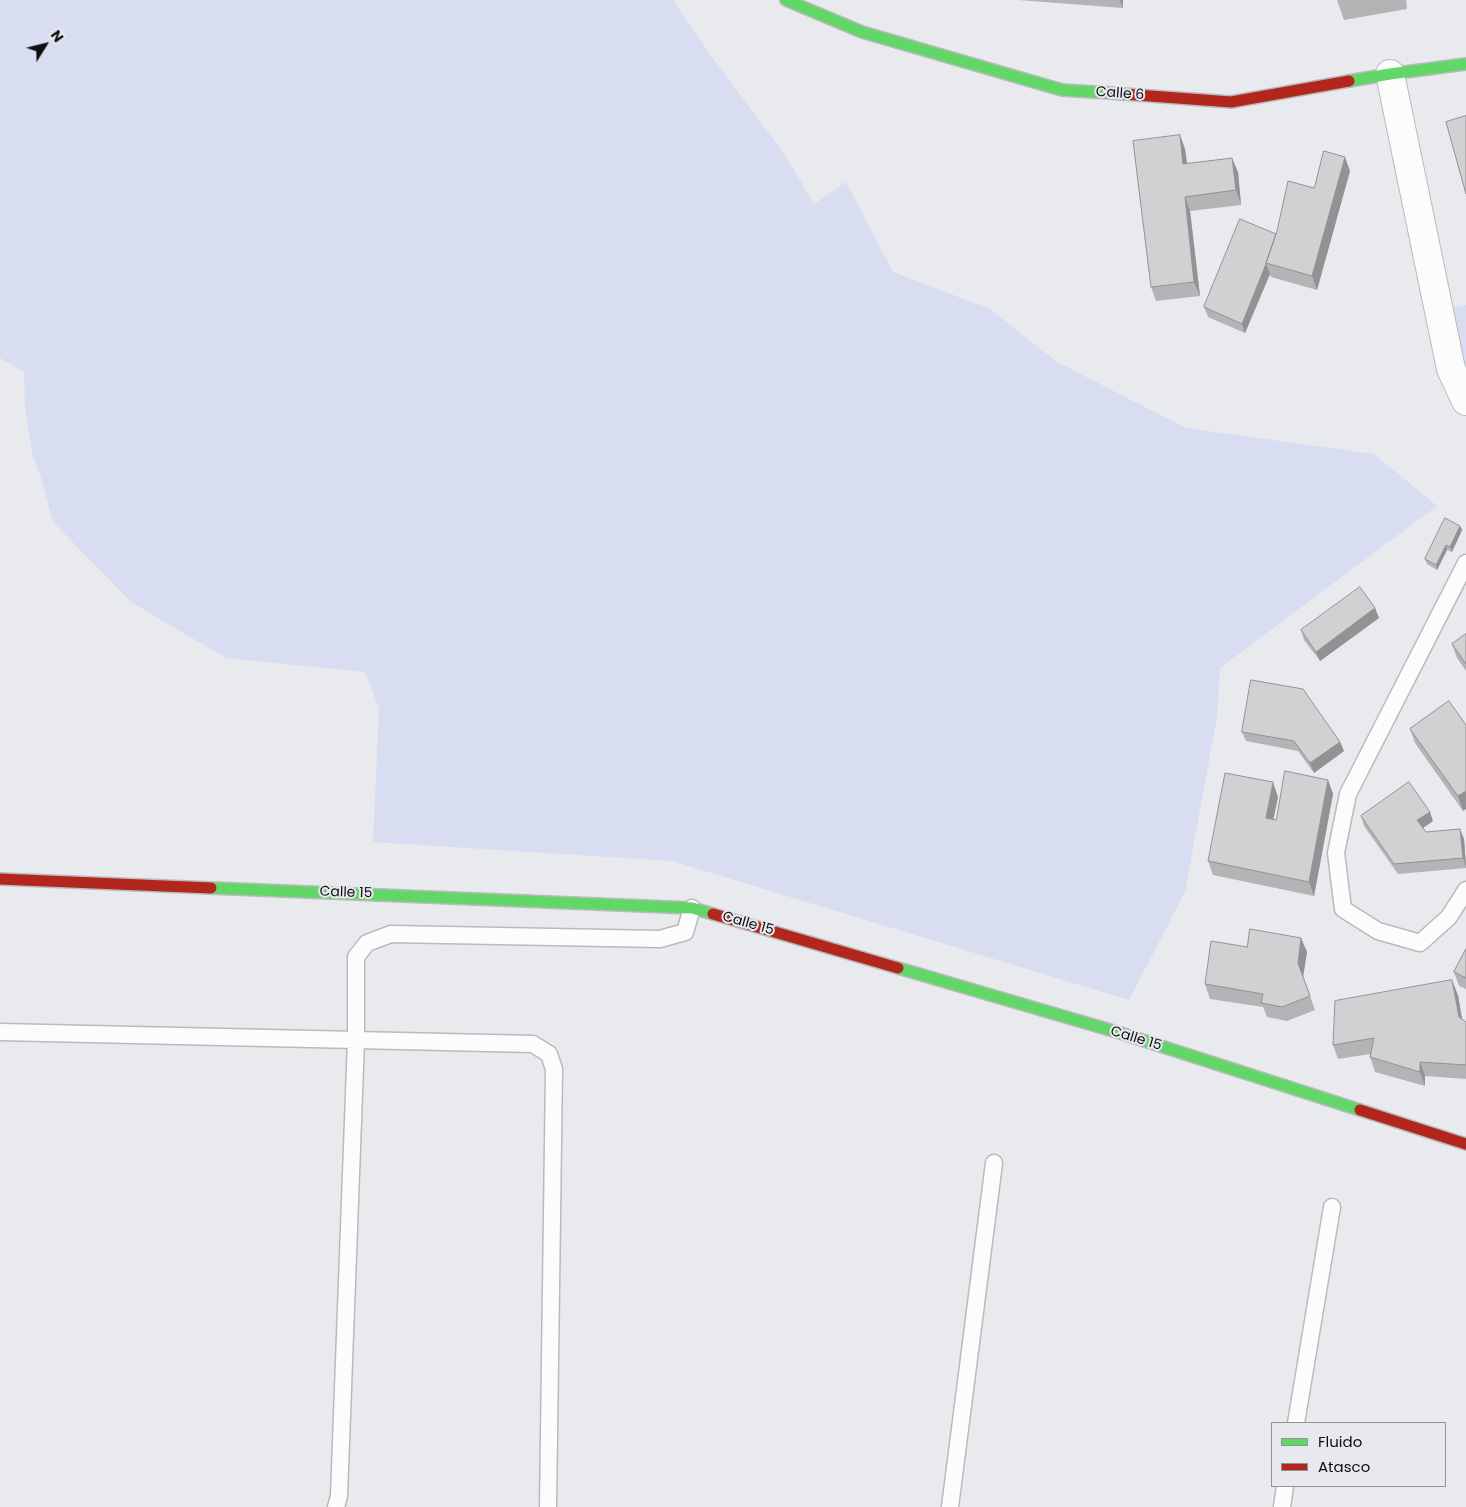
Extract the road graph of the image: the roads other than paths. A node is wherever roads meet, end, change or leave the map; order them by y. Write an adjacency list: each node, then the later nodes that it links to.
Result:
1 (786, 0): 3 (street, Calle 6)
2 (1466, 64): 3 (street, Calle 6)
3 (1390, 74): 4 (street)
4 (1466, 401)
5 (1466, 563): 7 (lane)
6 (0, 879): 8 (street, Calle 15)
7 (1466, 890)
8 (692, 908): 10 (lane); 11 (street, Calle 15)
9 (0, 1032): 10 (lane)
10 (356, 1040): 16 (lane); 17 (lane)
11 (1466, 1144)
12 (994, 1163): 18 (lane)
13 (1332, 1207): 14 (lane)
14 (1296, 1422)
15 (1285, 1487): 19 (lane)
16 (336, 1507)
17 (548, 1507)
18 (950, 1507)
19 (1282, 1507)

